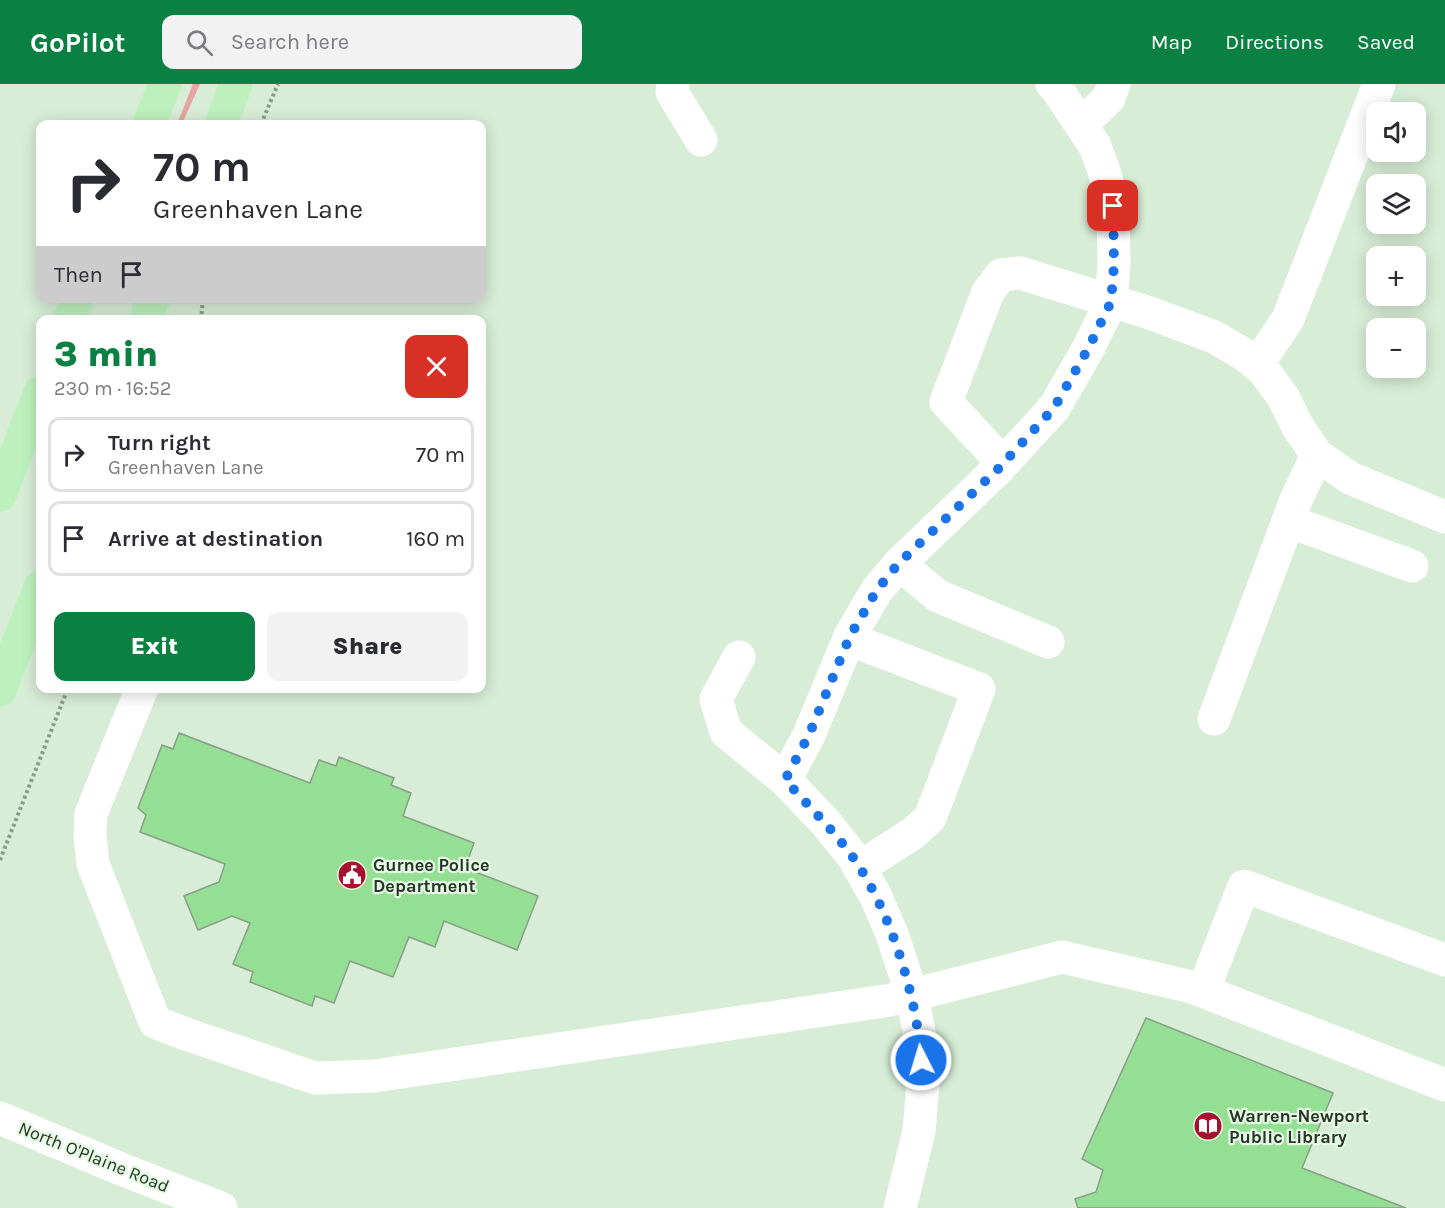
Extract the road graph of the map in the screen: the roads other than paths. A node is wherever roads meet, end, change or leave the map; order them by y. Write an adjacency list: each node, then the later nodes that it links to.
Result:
1 (165, 84): 7 (main road)
2 (236, 84): 8 (main road)
3 (673, 84): 10 (street)
4 (1052, 84): 9 (street)
5 (1114, 84): 9 (street)
6 (1379, 84): 12 (street)
7 (151, 120)
8 (222, 120)
9 (1081, 125): 11 (street)
10 (700, 140)
11 (1111, 302): 12 (street); 15 (street); 15 (street)
12 (1257, 365): 14 (street)
13 (36, 403): 16 (main road)
14 (1317, 455): 17 (street); 18 (street)
15 (1003, 463): 19 (street)
16 (0, 495)
17 (1445, 517)
18 (1288, 521): 20 (street); 27 (street)
19 (898, 564): 22 (street); 23 (street)
20 (1412, 566)
21 (36, 597): 25 (main road)
22 (849, 639): 28 (street); 29 (street)
23 (1048, 642)
24 (739, 657): 28 (street)
25 (0, 690)
26 (140, 693): 32 (street)
27 (1214, 718)
28 (785, 780): 29 (street)
29 (860, 868): 32 (street)
30 (1445, 960): 31 (street)
31 (1203, 992): 32 (street); 33 (street)
32 (912, 995): 36 (street)
33 (1445, 1086)
34 (0, 1118): 35 (street, North O'Plaine Road)
35 (221, 1208)
36 (900, 1208)

